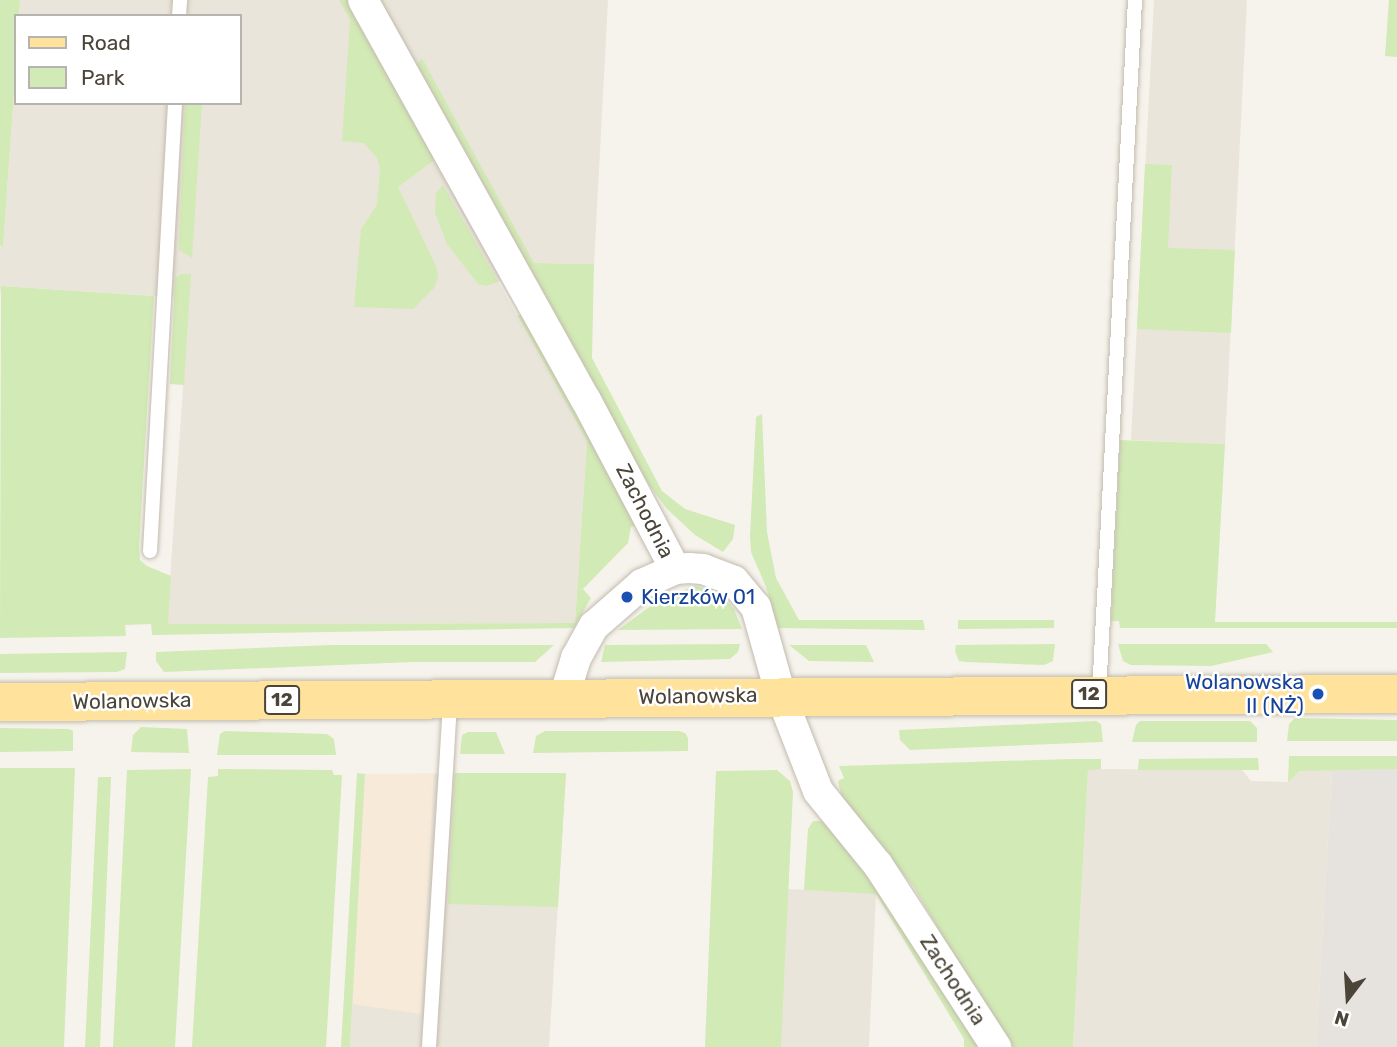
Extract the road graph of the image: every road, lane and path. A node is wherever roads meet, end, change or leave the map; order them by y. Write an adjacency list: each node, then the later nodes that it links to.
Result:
1 (363, 0): 5 (street, Zachodnia)
2 (1135, 0): 6 (lane)
3 (175, 105): 4 (lane)
4 (150, 551)
5 (675, 569): 8 (street, Zachodnia); 9 (street)
6 (1099, 694): 7 (main road, Wolanowska / 12); 8 (main road, Wolanowska / 12)
7 (1397, 694)
8 (781, 695): 9 (main road, Wolanowska / 12); 13 (street, Zachodnia)
9 (564, 697): 10 (main road, Wolanowska / 12)
10 (450, 698): 11 (main road, Wolanowska / 12); 12 (lane)
11 (0, 702)
12 (429, 1047)
13 (996, 1047)

